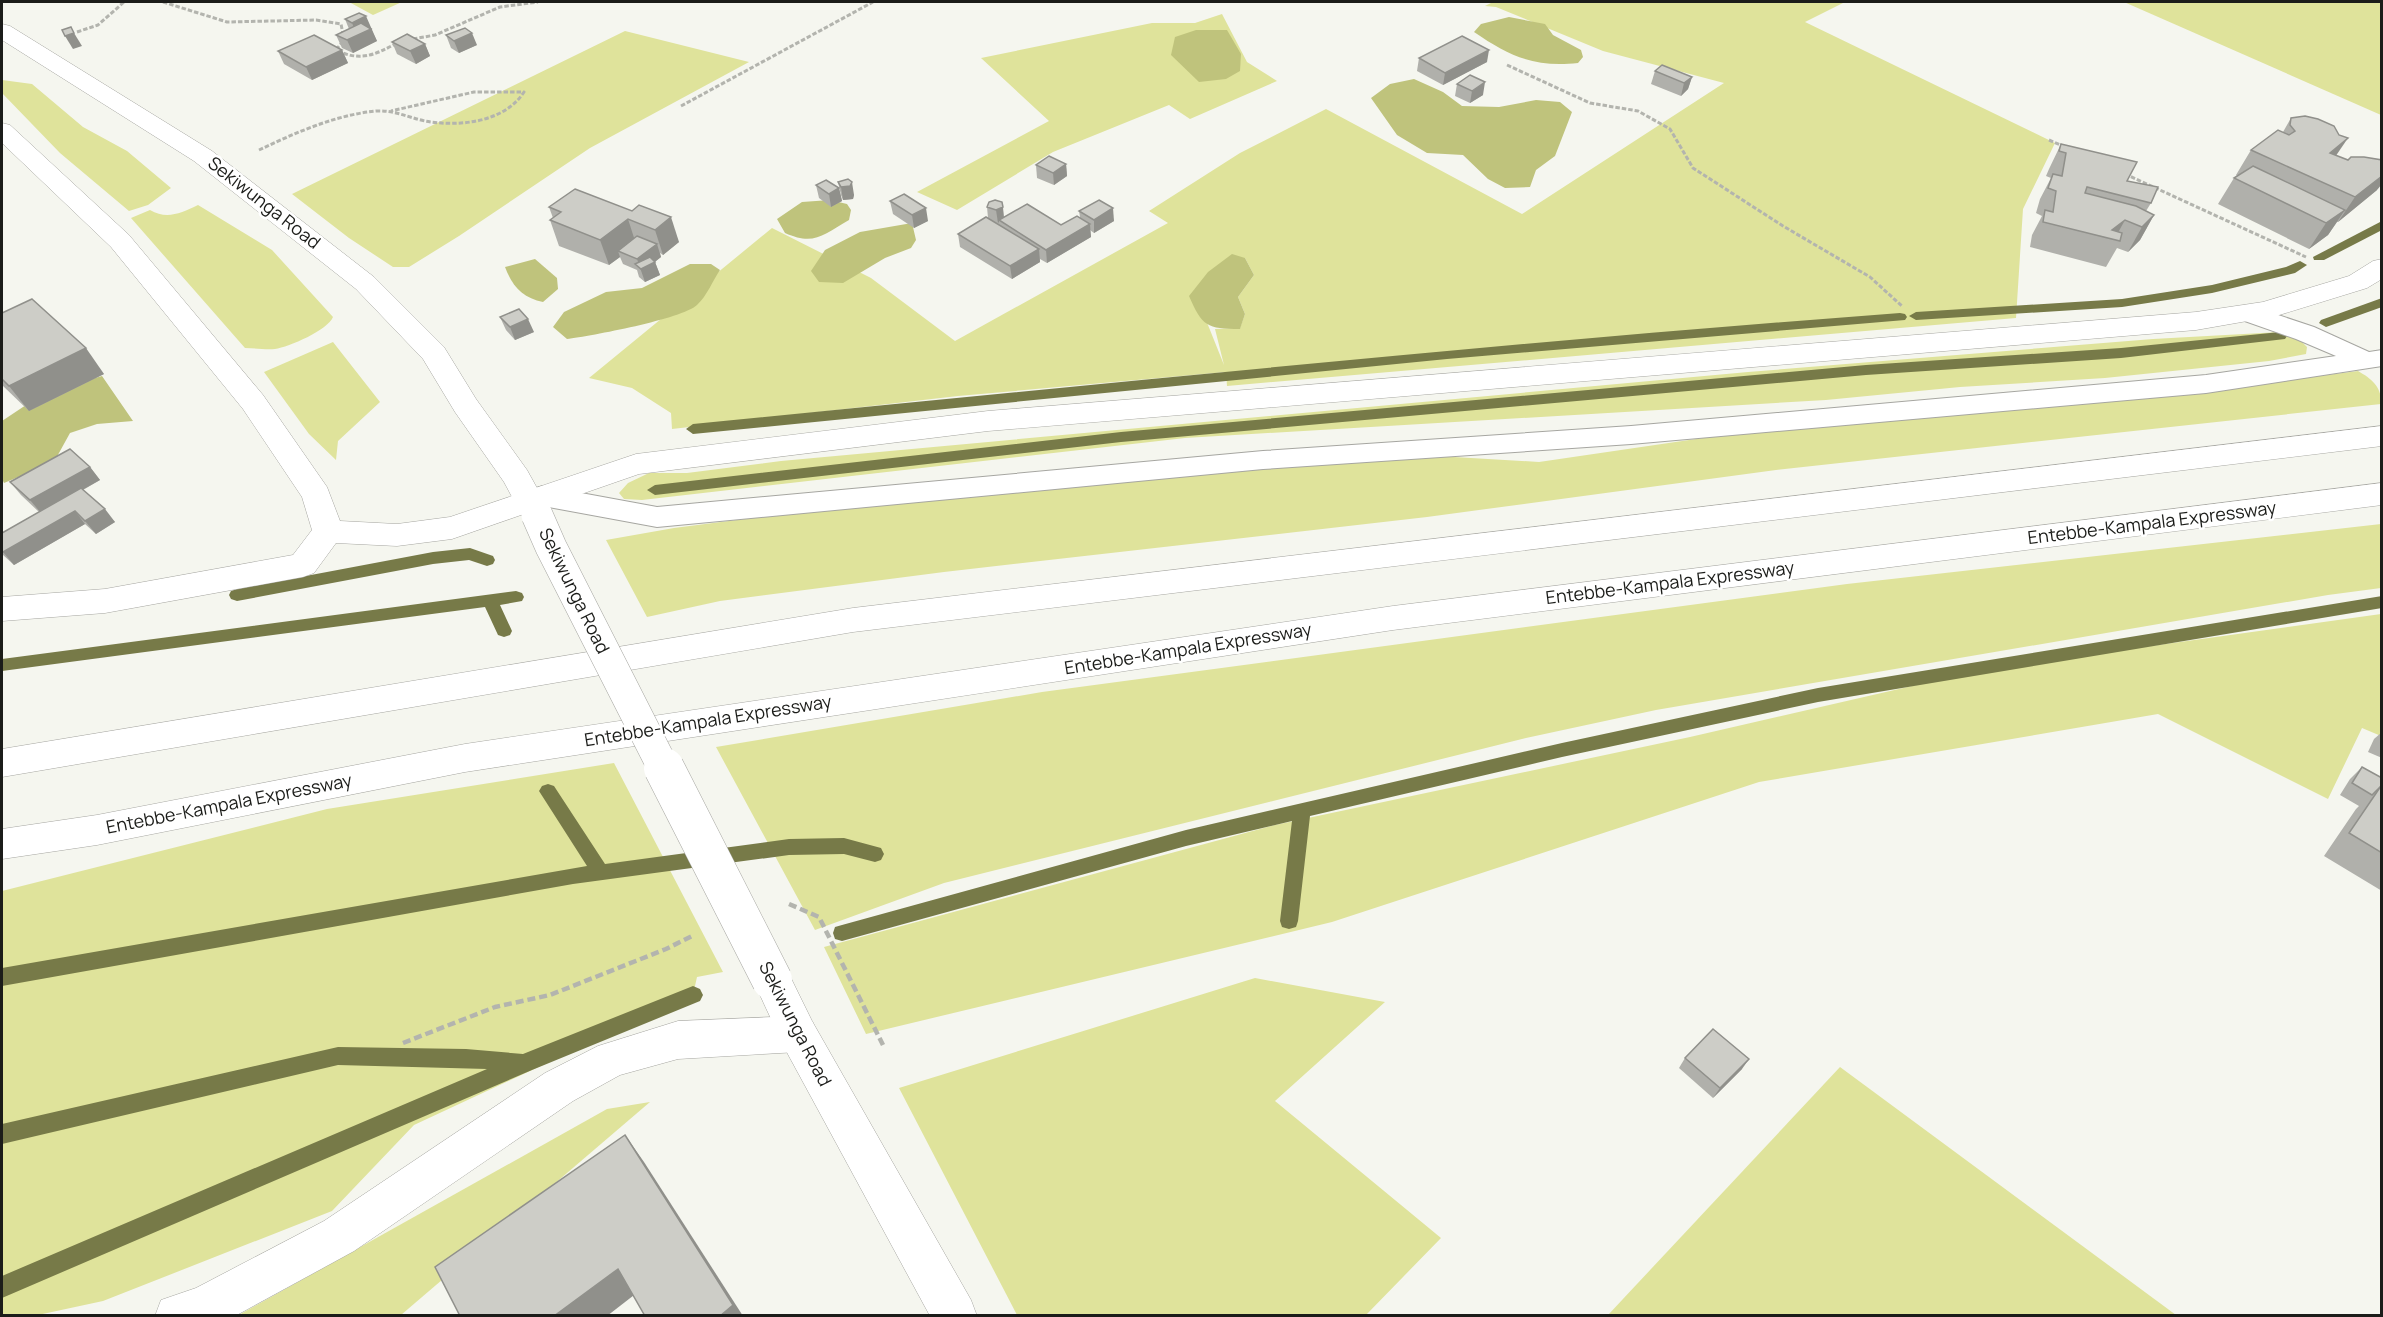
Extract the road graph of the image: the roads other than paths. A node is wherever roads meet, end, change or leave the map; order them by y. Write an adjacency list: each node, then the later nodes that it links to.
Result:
1 (2, 31): 8 (main road, Sekiwunga Road)
2 (2, 130): 9 (main road)
3 (2382, 267): 4 (main road)
4 (2248, 314): 5 (lane); 8 (main road)
5 (2376, 364): 8 (lane)
6 (2382, 436): 11 (main road)
7 (2382, 494): 12 (main road, Entebbe-Kampala Expressway)
8 (537, 504): 9 (main road); 13 (main road, Sekiwunga Road, bridge)
9 (328, 531): 10 (main road)
10 (2, 609)
11 (2, 763)
12 (2, 844)
13 (798, 1034): 14 (main road); 15 (main road, Sekiwunga Road)
14 (177, 1316)
15 (955, 1316)

